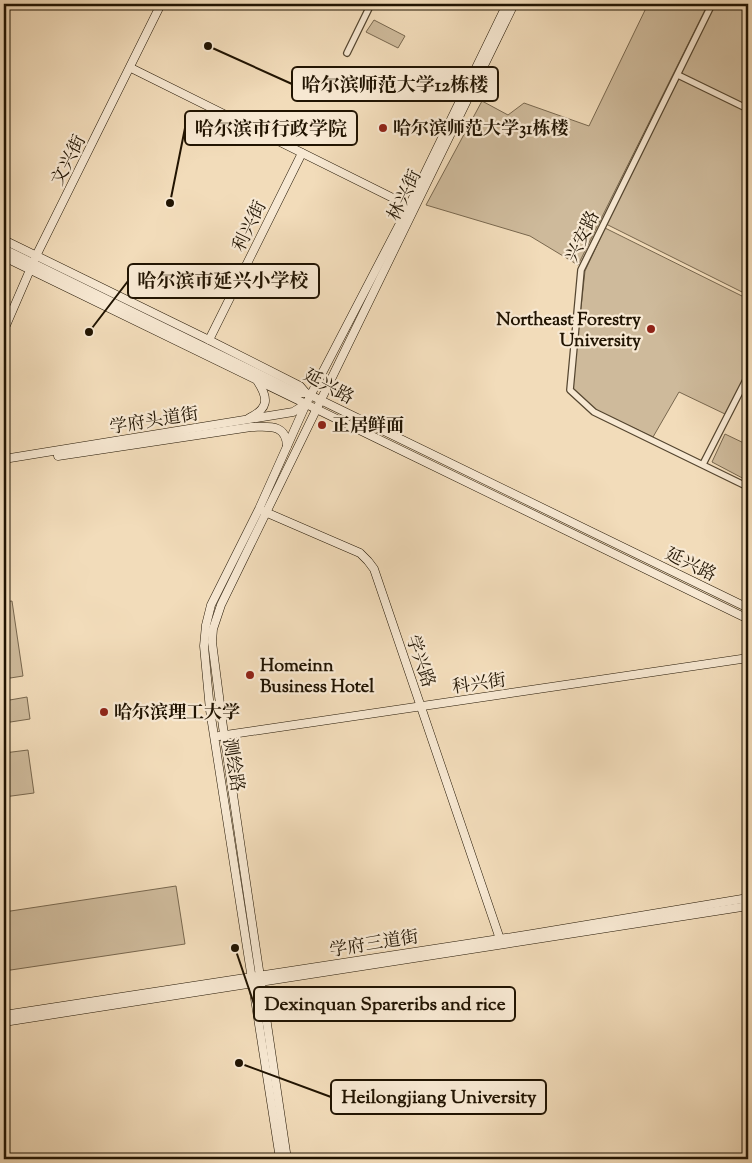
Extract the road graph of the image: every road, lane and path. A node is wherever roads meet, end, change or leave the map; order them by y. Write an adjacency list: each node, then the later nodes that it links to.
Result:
1 (161, 4): 7 (main road, 文兴街)
2 (371, 4): 6 (street)
3 (507, 4): 11 (main road, 林兴街)
4 (514, 4): 21 (main road, 林兴街)
5 (712, 4): 8 (street, 兴安路)
6 (347, 53)
7 (131, 68): 10 (main road); 15 (main road, 文兴街)
8 (678, 75): 9 (street); 28 (street, 兴安路)
9 (748, 109)
10 (302, 153): 11 (main road); 17 (main road, 利兴街)
11 (409, 206): 20 (main road, 林兴街)
12 (4, 240): 15 (main road, 延兴路)
13 (4, 249): 15 (main road)
14 (4, 257): 15 (main road, 延兴路)
15 (33, 263): 16 (main road, 文兴街); 17 (main road, 延兴路); 19 (main road, 延兴路); 20 (main road)
16 (4, 330)
17 (209, 340): 20 (main road, 延兴路)
18 (748, 376): 28 (street)
19 (257, 380): 22 (main road, 延兴路); 24 (main road)
20 (308, 394): 21 (main road, 延兴路); 22 (main road, 测绘路)
21 (320, 399): 23 (main road, 测绘路); 31 (main road, 延兴路)
22 (306, 404): 23 (main road, 延兴路); 24 (main road, 学府头道街); 25 (main road, 测绘路)
23 (316, 408): 30 (main road, 测绘路); 32 (main road, 延兴路)
24 (241, 421): 26 (main road, 学府头道街)
25 (287, 448): 27 (main road, 学府头道街); 30 (main road, 测绘路)
26 (4, 459)
27 (4, 464)
28 (703, 464): 29 (street, 兴安路)
29 (748, 486)
30 (262, 511): 34 (main road, 学兴路); 35 (main road, 测绘路); 36 (main road, 测绘路)
31 (748, 608)
32 (748, 618)
33 (748, 658): 34 (main road, 科兴街)
34 (421, 706): 35 (main road, 科兴街); 39 (main road, 学兴路)
35 (224, 735): 36 (main road, 科兴街); 40 (main road, 测绘路)
36 (215, 736): 40 (main road, 测绘路)
37 (748, 898): 39 (main road, 学府三道街)
38 (748, 906): 39 (main road, 学府三道街)
39 (500, 941): 40 (main road, 学府三道街)
40 (256, 979): 41 (main road, 学府三道街); 42 (main road, 学府三道街); 43 (main road, 测绘路); 44 (main road, 测绘路)
41 (4, 1014)
42 (4, 1022)
43 (280, 1159)
44 (286, 1159)

